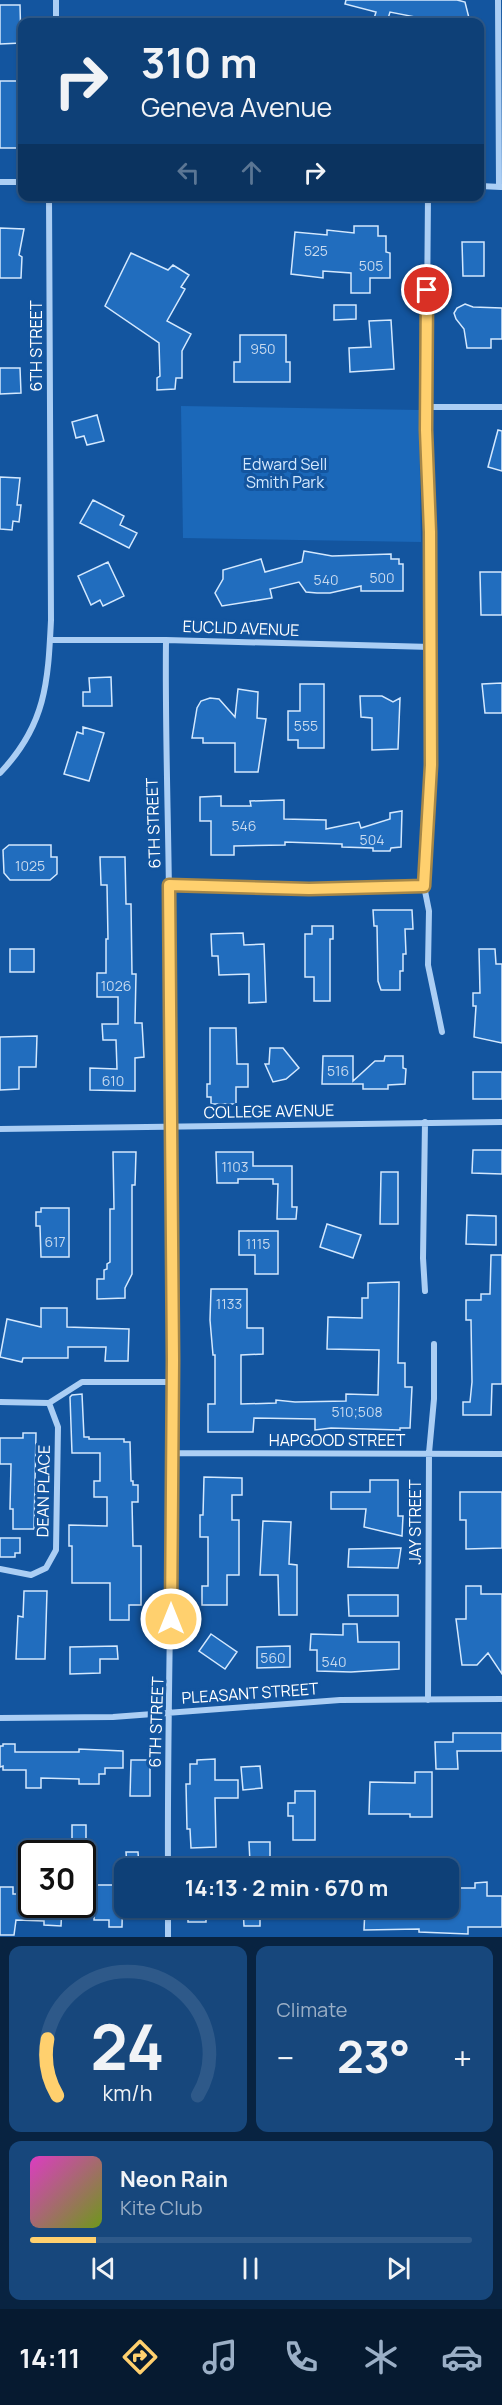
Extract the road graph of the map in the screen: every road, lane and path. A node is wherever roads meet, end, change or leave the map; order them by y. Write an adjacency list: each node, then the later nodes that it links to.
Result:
1 (56, 0): 3 (street)
2 (498, 0): 7 (street)
3 (56, 18)
4 (0, 182): 5 (street)
5 (18, 182)
6 (484, 186): 7 (street)
7 (501, 187)
8 (49, 201): 12 (street, 6TH STREET)
9 (428, 201): 10 (street)
10 (427, 407): 11 (street); 14 (street)
11 (502, 407)
12 (50, 640): 13 (street, EUCLID AVENUE); 15 (street, 6TH STREET)
13 (166, 640): 14 (street, EUCLID AVENUE); 16 (street, 6TH STREET)
14 (431, 647): 17 (street)
15 (0, 773)
16 (169, 885): 17 (street); 21 (street, 6TH STREET)
17 (424, 886): 18 (street)
18 (442, 1032)
19 (425, 1122): 20 (street, COLLEGE AVENUE); 21 (street, COLLEGE AVENUE); 23 (street)
20 (502, 1122)
21 (172, 1126): 22 (street, COLLEGE AVENUE); 25 (street, 6TH STREET)
22 (0, 1128)
23 (425, 1291)
24 (434, 1344): 29 (street, JAY STREET)
25 (173, 1382): 27 (street); 28 (street, 6TH STREET)
26 (0, 1402): 27 (street)
27 (49, 1403): 31 (street, DEAN PLACE)
28 (172, 1453): 29 (street, HAPGOOD STREET); 34 (street, 6TH STREET)
29 (429, 1453): 30 (street, HAPGOOD STREET); 33 (street, JAY STREET)
30 (502, 1454)
31 (0, 1569)
32 (502, 1699): 33 (street, PLEASANT STREET)
33 (428, 1700): 34 (street, PLEASANT STREET)
34 (170, 1712): 35 (street, PLEASANT STREET); 36 (street, 6TH STREET)
35 (0, 1718)
36 (168, 1858)
37 (168, 1918): 38 (street)
38 (168, 1937)

